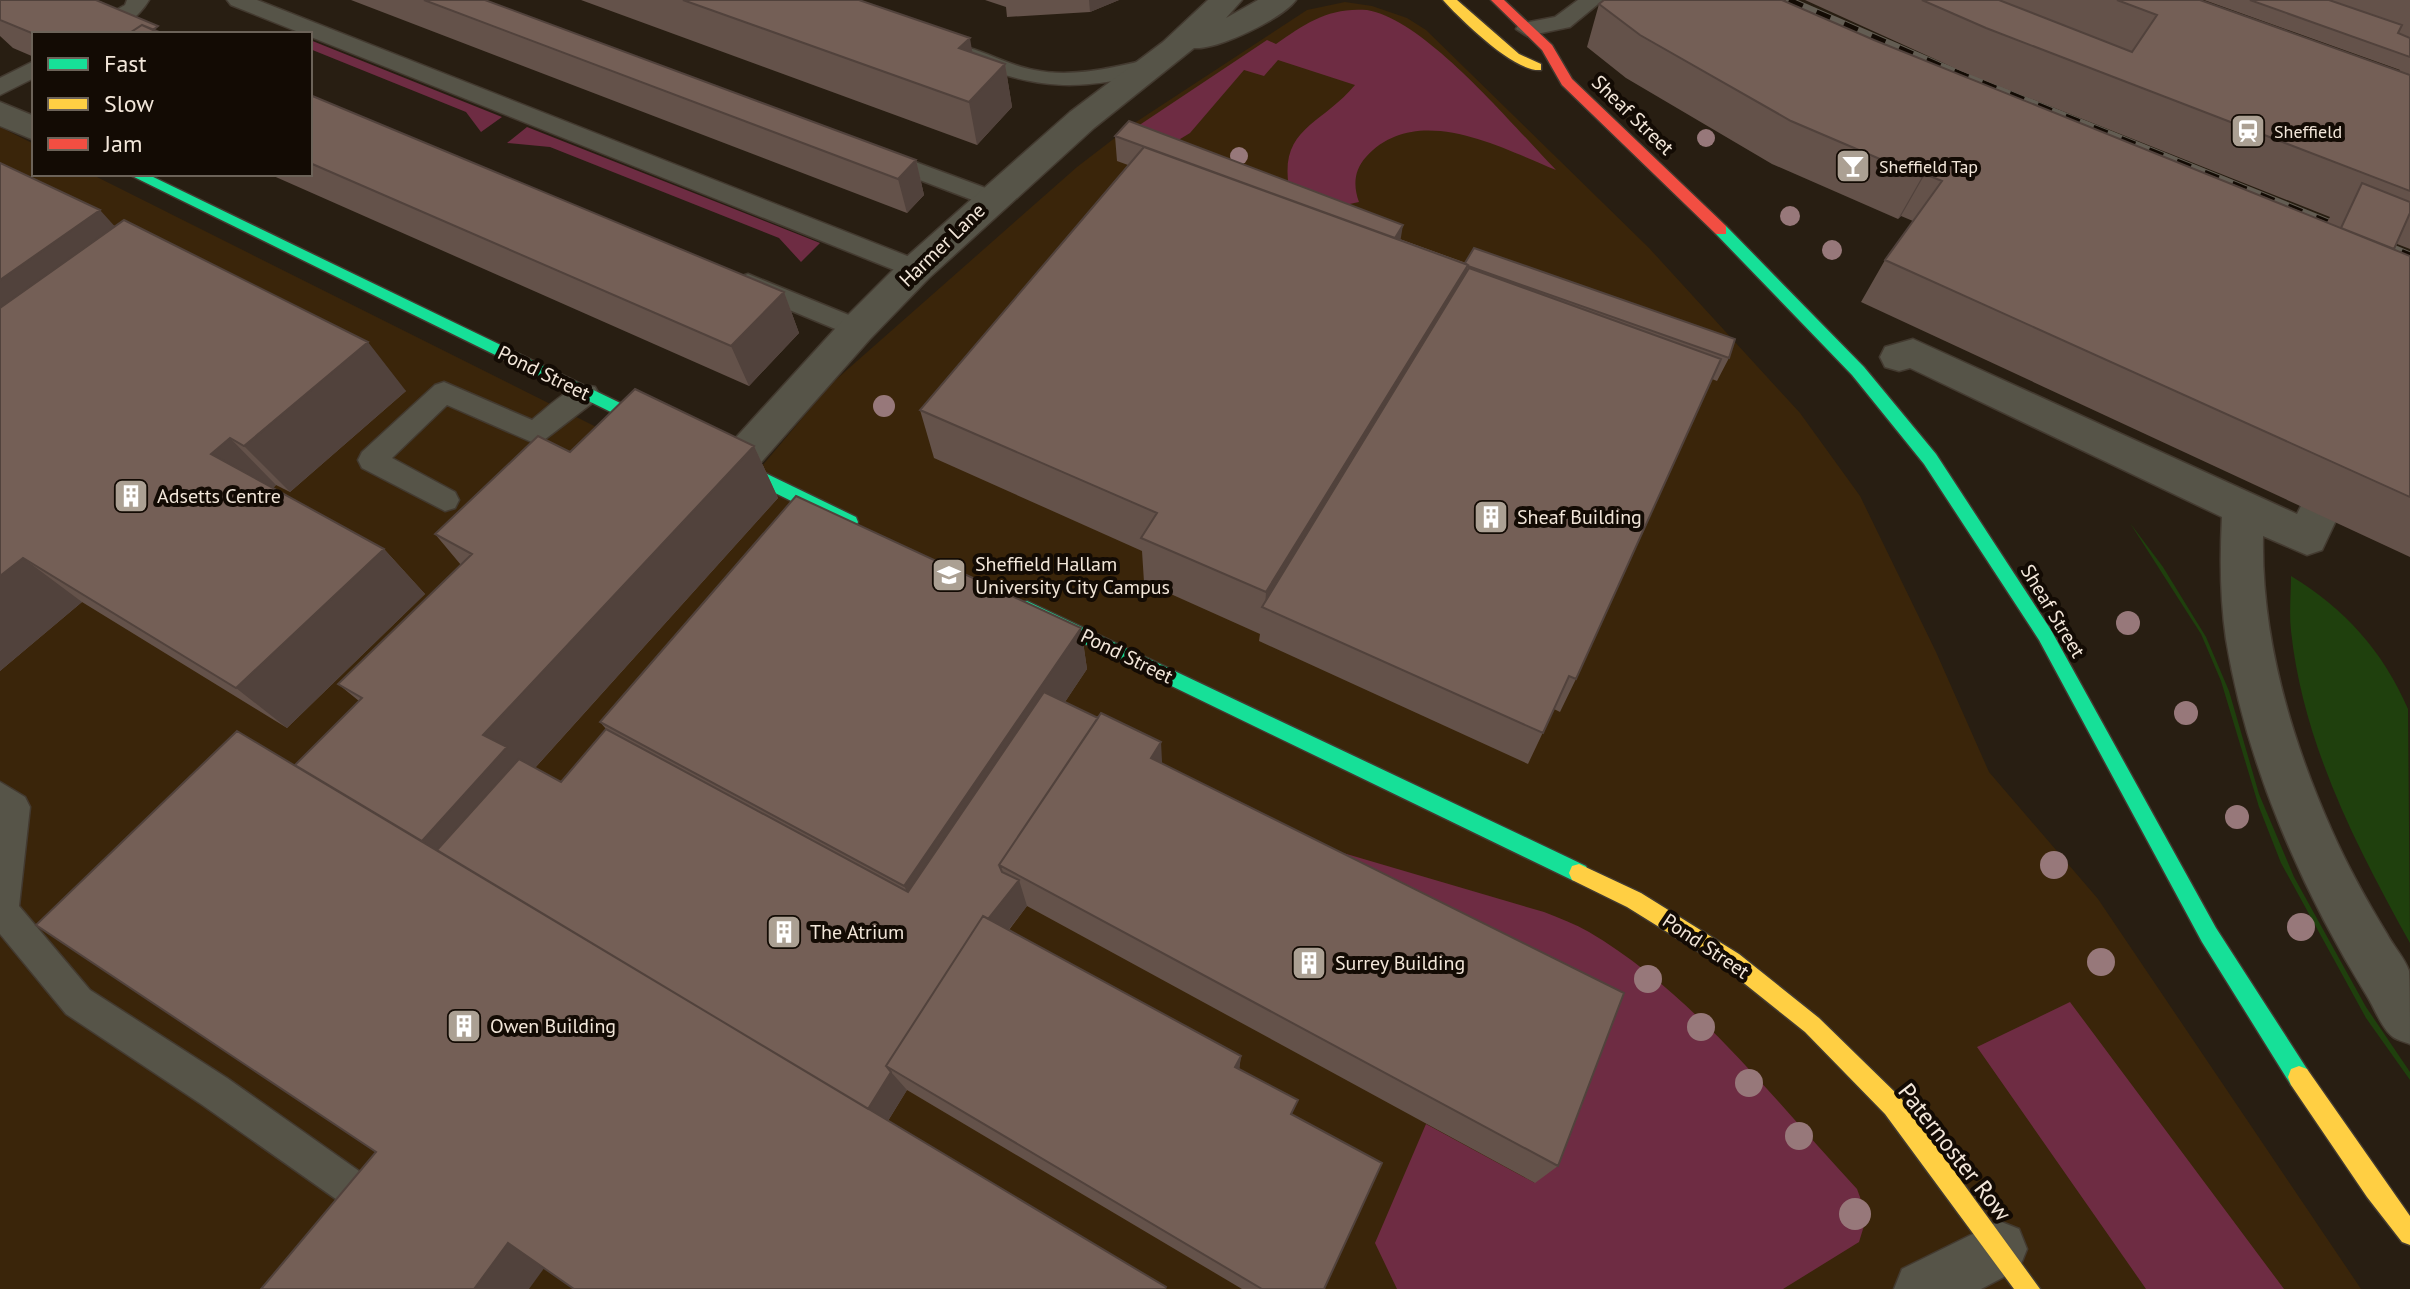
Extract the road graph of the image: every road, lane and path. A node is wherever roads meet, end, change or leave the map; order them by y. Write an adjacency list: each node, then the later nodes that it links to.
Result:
1 (238, 0): 20 (lane)
2 (1226, 0): 11 (street, Harmer Lane)
3 (1280, 0): 11 (street, Harmer Lane)
4 (1449, 0): 13 (main road, Sheaf Street)
5 (1497, 0): 9 (main road, Sheaf Street)
6 (1592, 0): 9 (lane)
7 (138, 10): 8 (lane)
8 (103, 27)
9 (1527, 29): 13 (main road, Sheaf Street)
10 (948, 47): 11 (lane)
11 (1162, 58): 19 (street, Harmer Lane)
12 (32, 69): 14 (lane)
13 (1567, 82): 35 (main road, Sheaf Street)
14 (0, 88)
15 (0, 113): 16 (street)
16 (32, 128)
17 (867, 152): 19 (lane)
18 (139, 176): 24 (main road, Pond Street)
19 (991, 199): 20 (street, Harmer Lane)
20 (916, 269): 22 (street, Harmer Lane)
21 (729, 275): 22 (lane)
22 (857, 329): 25 (street, Harmer Lane)
23 (1899, 357): 27 (street)
24 (586, 394): 25 (main road, Pond Street); 26 (lane)
25 (734, 466): 29 (main road, Pond Street)
26 (445, 500)
27 (2243, 509): 28 (street); 32 (street)
28 (2318, 514)
29 (862, 528)
30 (1004, 597): 33 (main road, Pond Street)
31 (0, 797): 34 (lane)
32 (2410, 1018)
33 (1837, 1049): 36 (main road, Paternoster Row)
34 (391, 1217)
35 (2410, 1234)
36 (2014, 1269): 37 (street)
37 (1922, 1289)

